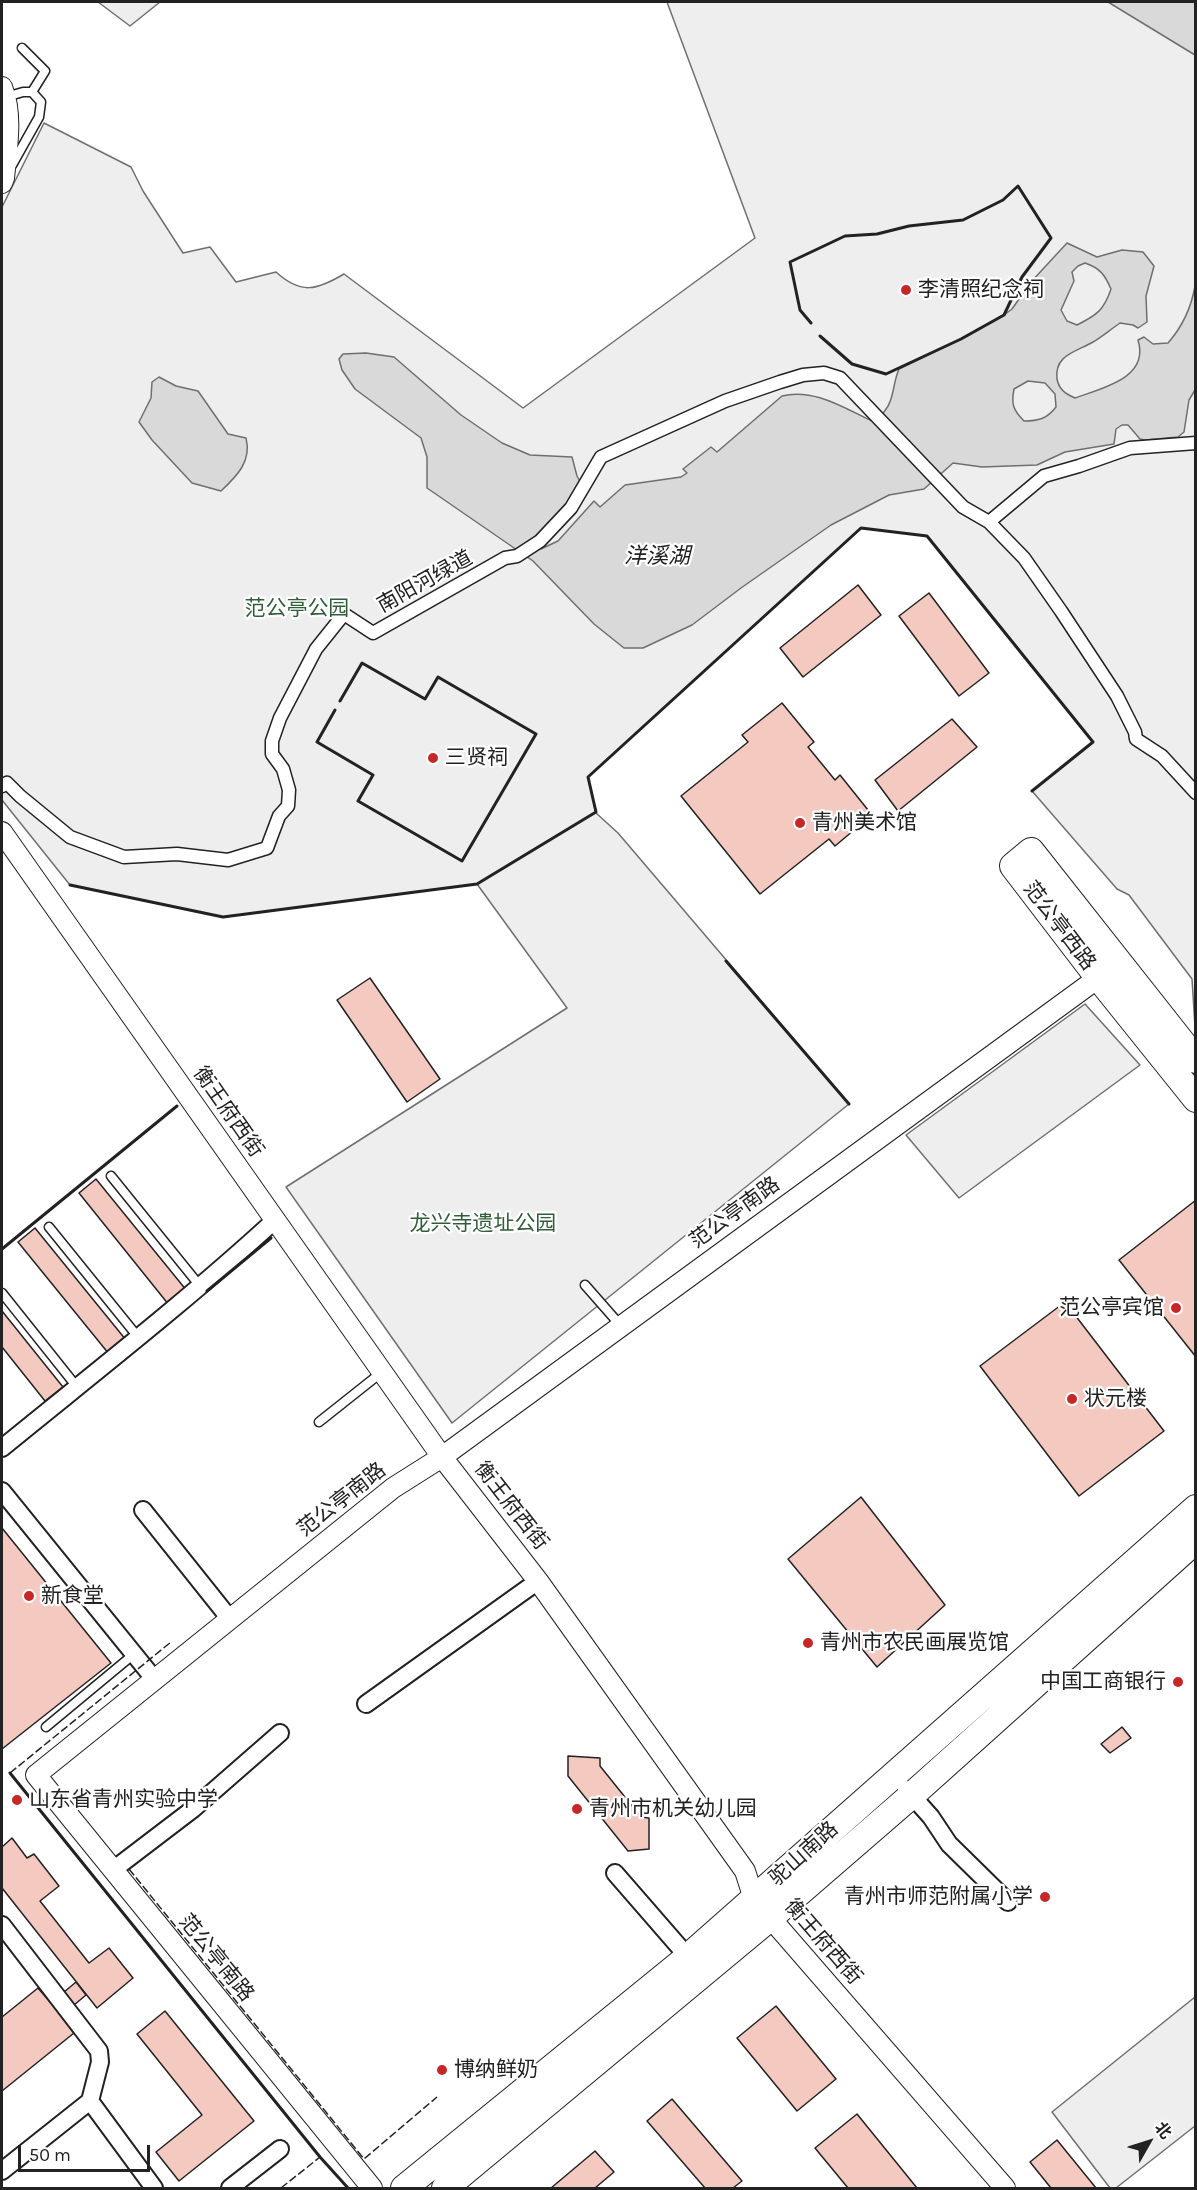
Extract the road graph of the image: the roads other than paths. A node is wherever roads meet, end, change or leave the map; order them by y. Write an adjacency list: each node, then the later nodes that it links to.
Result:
1 (22, 48): 3 (lane)
2 (4, 92): 3 (lane); 4 (street)
3 (32, 92): 4 (lane)
4 (3, 181)
5 (1196, 443): 6 (street)
6 (989, 522): 7 (street, 南阳河绿道); 8 (street)
7 (2, 786)
8 (1196, 794)
9 (2, 832): 14 (street, 衡王府西街)
10 (1108, 970): 11 (main road, 范公亭西路); 12 (main road, 范公亭西路); 19 (street, 范公亭南路)
11 (1196, 1060)
12 (1196, 1099)
13 (111, 1176): 17 (lane)
14 (275, 1220): 17 (street); 21 (street, 衡王府西街)
15 (49, 1227): 20 (lane)
16 (585, 1285): 19 (lane)
17 (200, 1286): 20 (street)
18 (2, 1293): 22 (lane)
19 (621, 1326): 25 (street, 范公亭南路)
20 (138, 1337): 22 (street)
21 (382, 1371): 23 (lane); 25 (street, 衡王府西街)
22 (77, 1387): 24 (street)
23 (319, 1422)
24 (2, 1448)
25 (442, 1456): 30 (street, 衡王府西街); 31 (street, 范公亭南路)
26 (2, 1491): 32 (street)
27 (1196, 1508): 37 (main road, 驼山南路)
28 (143, 1510): 31 (street)
29 (1196, 1540): 38 (main road, 驼山南路)
30 (538, 1581): 34 (street); 42 (street, 衡王府西街)
31 (230, 1619): 33 (street, 范公亭南路)
32 (134, 1654): 33 (street); 35 (lane)
33 (155, 1680): 39 (street, 范公亭南路)
34 (366, 1704)
35 (46, 1727)
36 (280, 1733): 39 (street)
37 (894, 1775): 38 (street); 42 (main road, 驼山南路)
38 (912, 1795): 41 (street); 42 (main road, 驼山南路)
39 (113, 1870): 50 (street, 范公亭南路)
40 (615, 1873): 44 (street)
41 (1008, 1902)
42 (762, 1908): 44 (main road, 驼山南路); 52 (main road, 驼山南路); 53 (street, 衡王府西街)
43 (2, 1925): 45 (street)
44 (688, 1957): 51 (main road, 驼山南路)
45 (90, 2102): 47 (street); 48 (street)
46 (280, 2149): 49 (street)
47 (2, 2171)
48 (154, 2188)
49 (230, 2188)
50 (372, 2188)
51 (404, 2188)
52 (446, 2188)
53 (1005, 2188)

